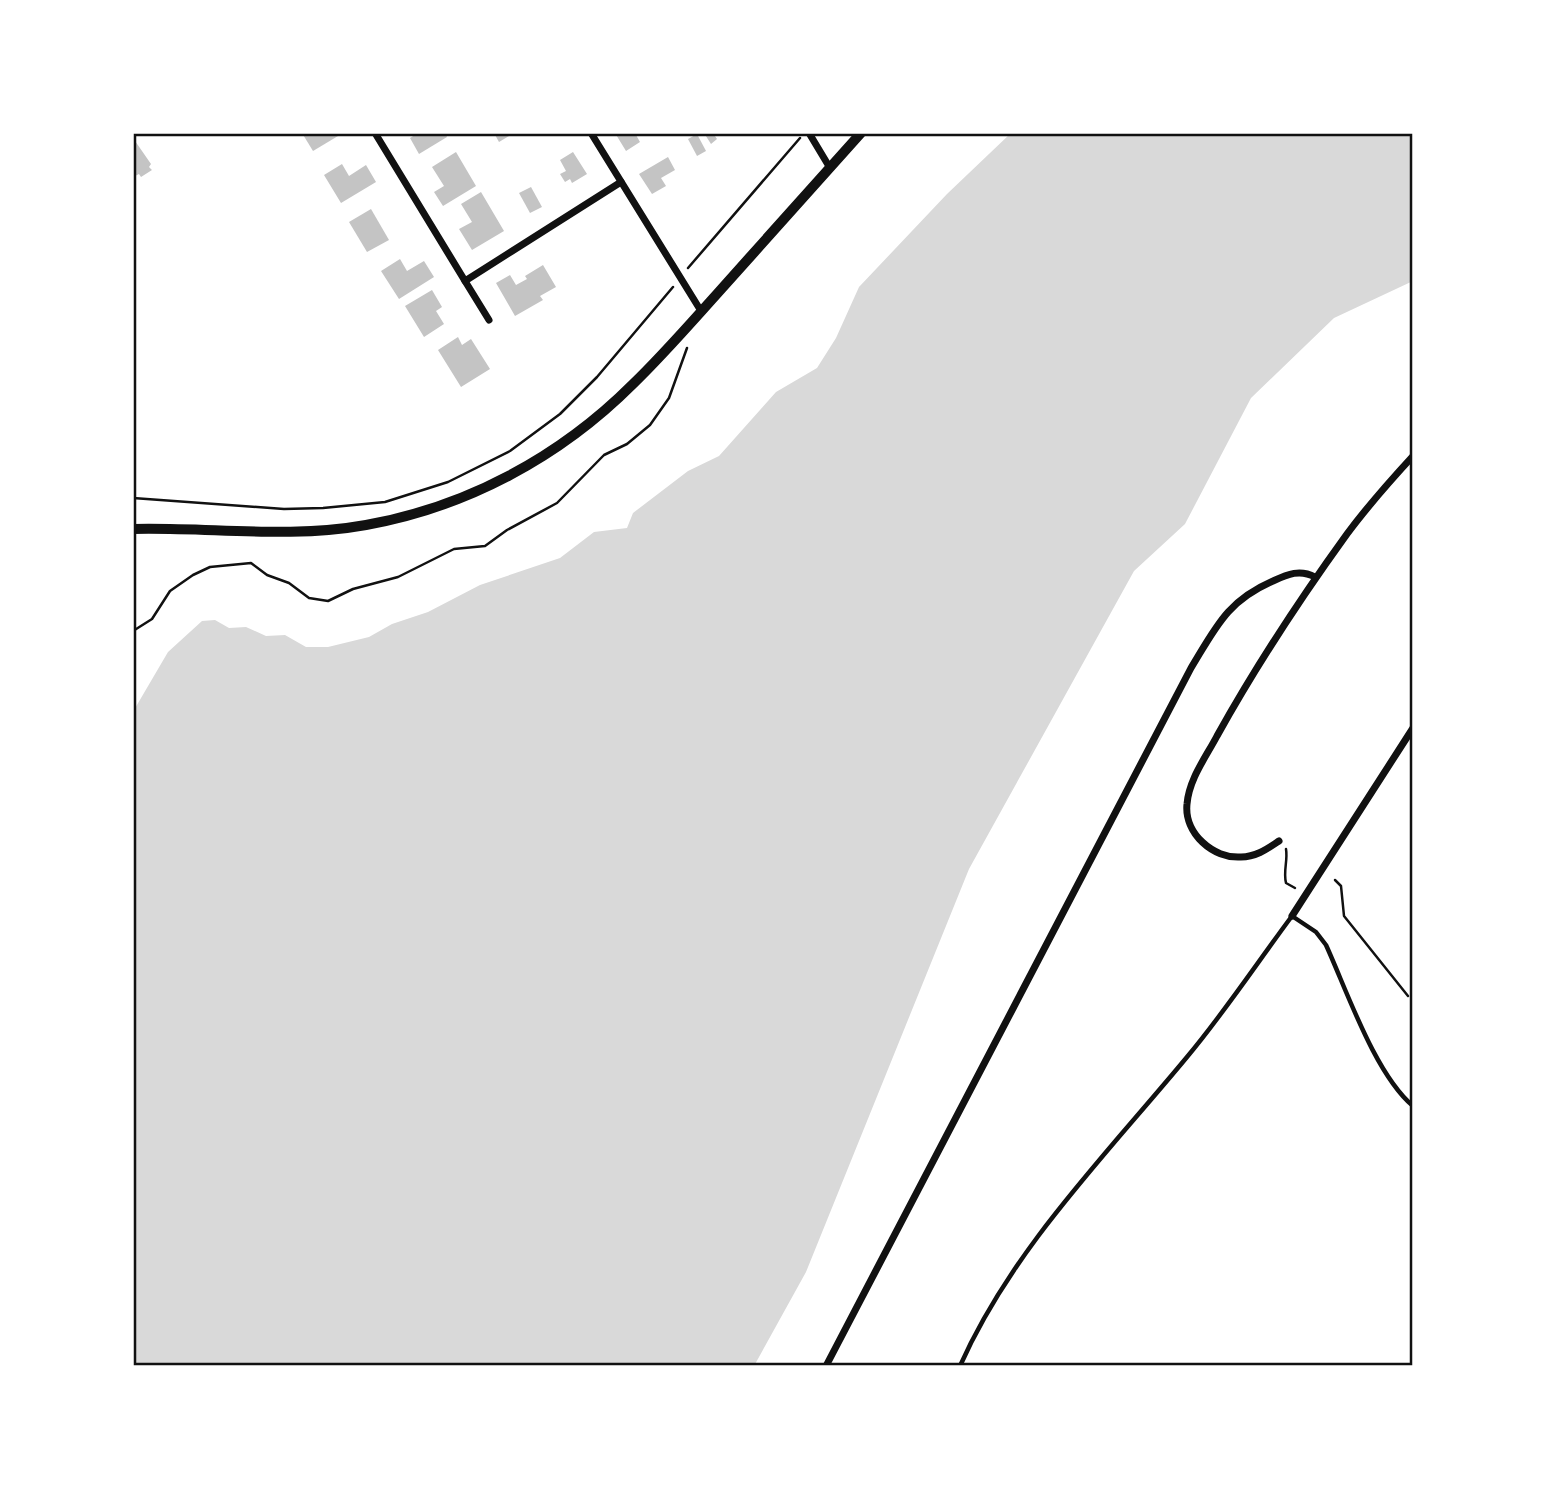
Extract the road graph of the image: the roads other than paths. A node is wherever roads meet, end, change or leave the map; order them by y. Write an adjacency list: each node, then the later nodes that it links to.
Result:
1 (375, 133): 7 (street)
2 (591, 133): 6 (street)
3 (807, 133): 5 (street)
4 (861, 133): 5 (street)
5 (830, 168): 8 (street)
6 (621, 182): 7 (street); 8 (street)
7 (465, 281): 9 (street)
8 (701, 311): 11 (street)
9 (489, 320)
10 (1413, 456): 12 (street)
11 (133, 529)
12 (1315, 577): 14 (street); 17 (street)
13 (1413, 728): 15 (street)
14 (1282, 844)
15 (1292, 916): 16 (lane); 18 (lane)
16 (1413, 1106)
17 (826, 1366)
18 (960, 1366)

